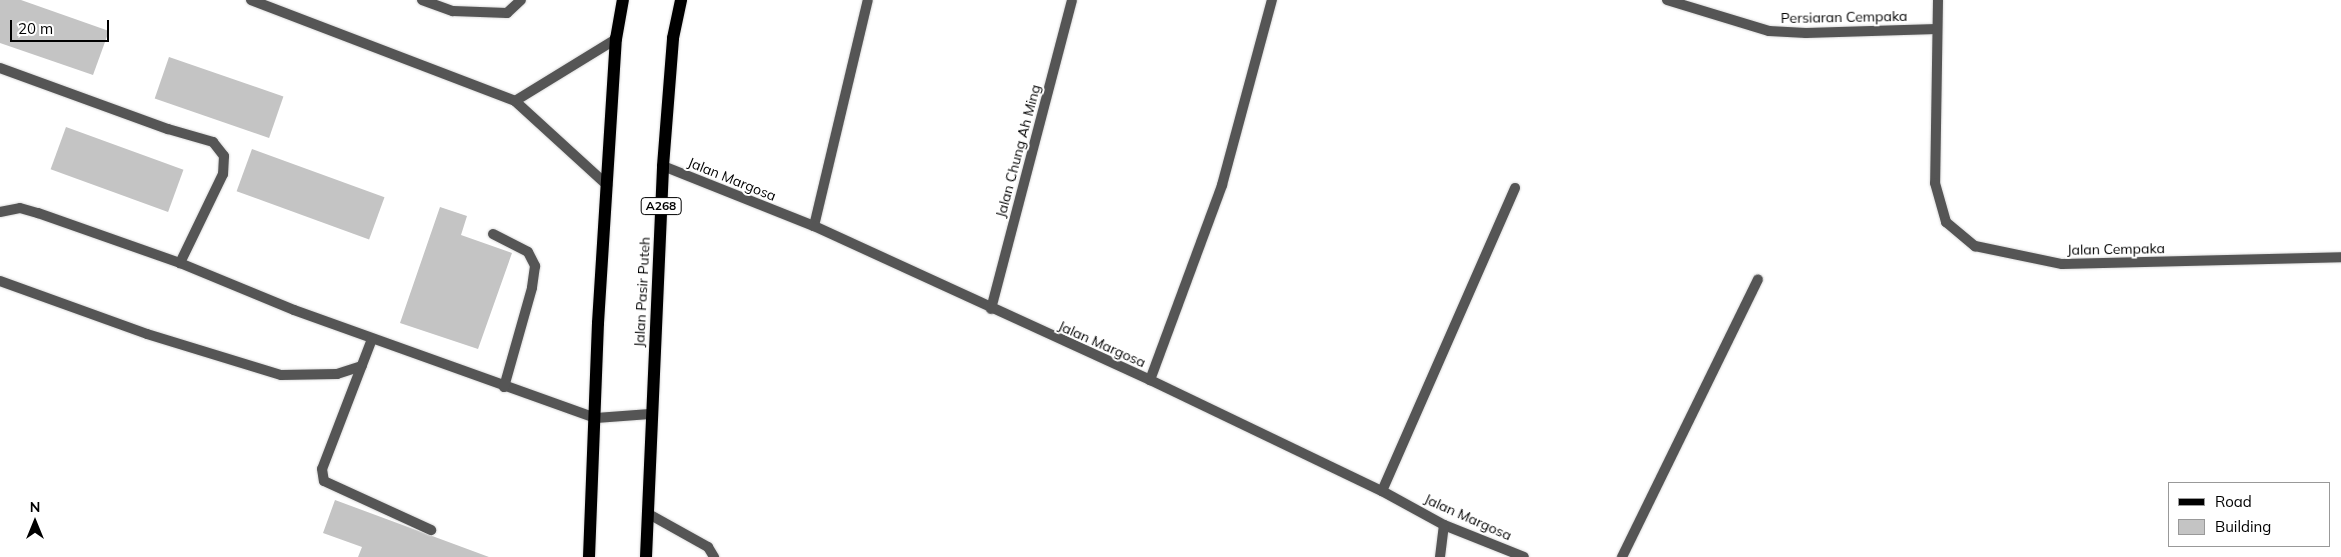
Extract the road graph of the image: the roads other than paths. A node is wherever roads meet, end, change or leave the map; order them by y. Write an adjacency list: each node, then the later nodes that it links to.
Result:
1 (251, 0): 14 (street)
2 (422, 0): 3 (street)
3 (521, 0)
4 (623, 0): 12 (main road)
5 (681, 0): 15 (main road, Jalan Pasir Puteh / A268)
6 (868, 0): 19 (street)
7 (1072, 0): 25 (street, Jalan Chung Ah Ming)
8 (1272, 0): 28 (street)
9 (1667, 0): 11 (street, Persiaran Cempaka)
10 (1938, 0): 11 (street, Jalan Cempaka)
11 (1937, 29): 21 (street, Jalan Cempaka)
12 (616, 39): 14 (street); 16 (main road)
13 (0, 68): 22 (street)
14 (515, 101): 16 (street)
15 (664, 166): 19 (street, Jalan Margosa); 30 (main road, Jalan Pasir Puteh / A268)
16 (607, 186): 31 (main road)
17 (1515, 188): 32 (street)
18 (0, 212): 22 (street)
19 (814, 226): 25 (street, Jalan Margosa)
20 (493, 234): 29 (street)
21 (2341, 257)
22 (180, 263): 26 (street)
23 (1758, 279): 41 (street)
24 (0, 280): 27 (street)
25 (991, 309): 28 (street, Jalan Margosa)
26 (372, 339): 27 (street); 29 (street)
27 (362, 366): 35 (street)
28 (1150, 380): 32 (street, Jalan Margosa)
29 (504, 387): 31 (street)
30 (650, 414): 31 (street); 33 (main road, Jalan Pasir Puteh / A268)
31 (596, 418): 36 (main road)
32 (1382, 491): 34 (street, Jalan Margosa)
33 (647, 513): 37 (main road, Jalan Pasir Puteh / A268); 38 (street)
34 (1444, 525): 39 (street); 40 (street, Jalan Margosa)
35 (431, 530)
36 (589, 557)
37 (646, 557)
38 (714, 557)
39 (1440, 557)
40 (1524, 557)
41 (1622, 557)

